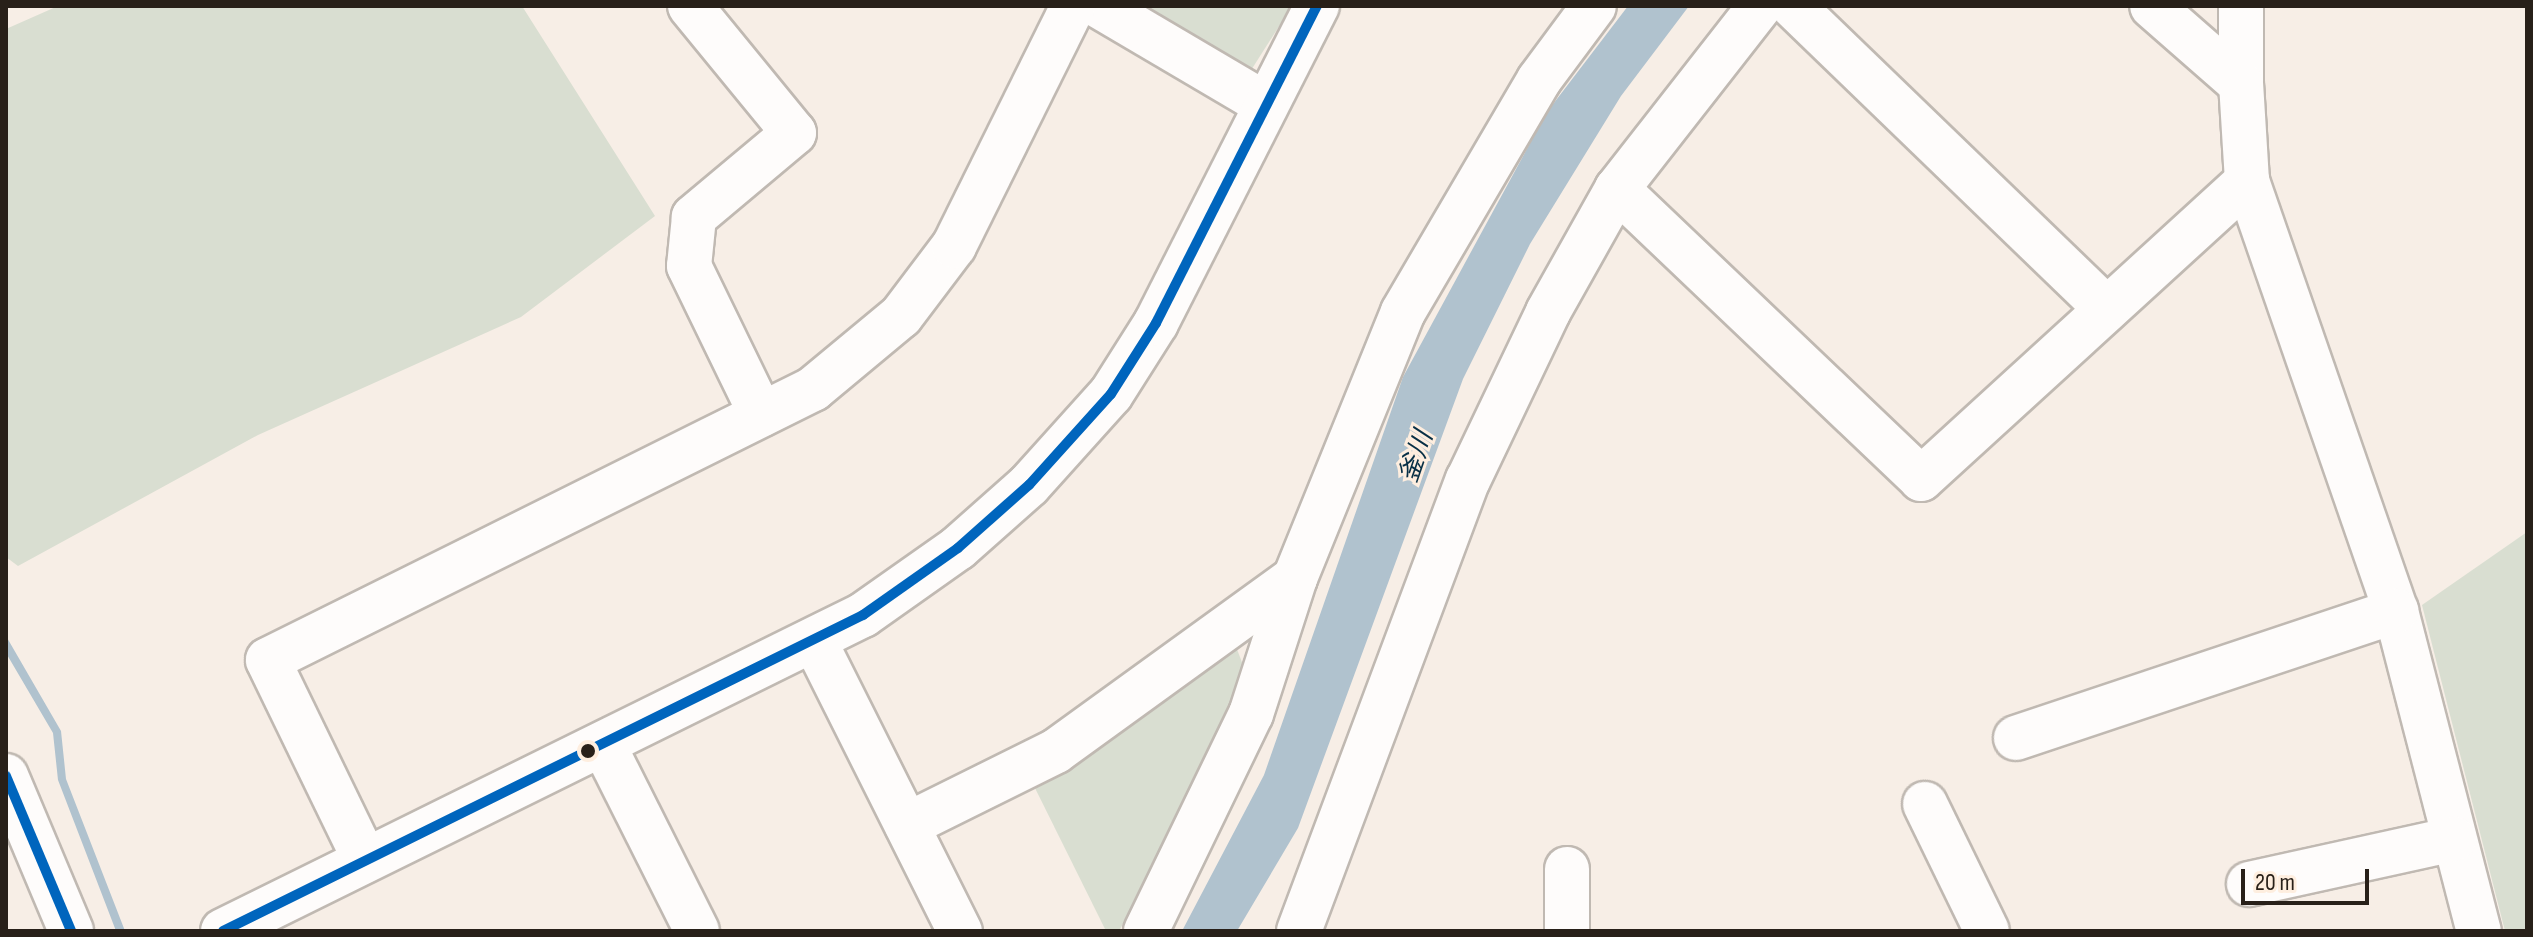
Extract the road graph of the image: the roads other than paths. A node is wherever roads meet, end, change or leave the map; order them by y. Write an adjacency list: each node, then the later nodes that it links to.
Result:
1 (690, 6): 15 (street)
2 (1073, 6): 15 (street)
3 (1099, 6): 11 (street)
4 (1317, 6): 11 (street)
5 (1594, 6): 16 (street)
6 (1760, 6): 13 (street)
7 (1793, 6): 14 (street)
8 (2152, 6): 10 (street)
9 (2241, 6): 10 (street)
10 (2241, 84): 12 (street)
11 (1264, 103): 18 (street)
12 (2247, 181): 14 (street); 17 (street)
13 (1617, 189): 14 (street); 28 (street)
14 (2107, 309)
15 (761, 414): 25 (street)
16 (1295, 578): 23 (street); 33 (street)
17 (2396, 611): 19 (street); 24 (street)
18 (814, 640): 20 (street); 23 (street)
19 (2016, 738)
20 (603, 744): 25 (street); 31 (street)
21 (6, 776): 29 (street)
22 (1925, 804): 35 (street)
23 (907, 825): 32 (street)
24 (2454, 839): 27 (street); 36 (street)
25 (365, 860): 30 (street)
26 (1567, 869): 34 (street)
27 (2249, 884)
28 (1308, 927)
29 (71, 931)
30 (223, 931)
31 (697, 931)
32 (960, 931)
33 (1146, 931)
34 (1567, 931)
35 (1987, 931)
36 (2479, 931)

